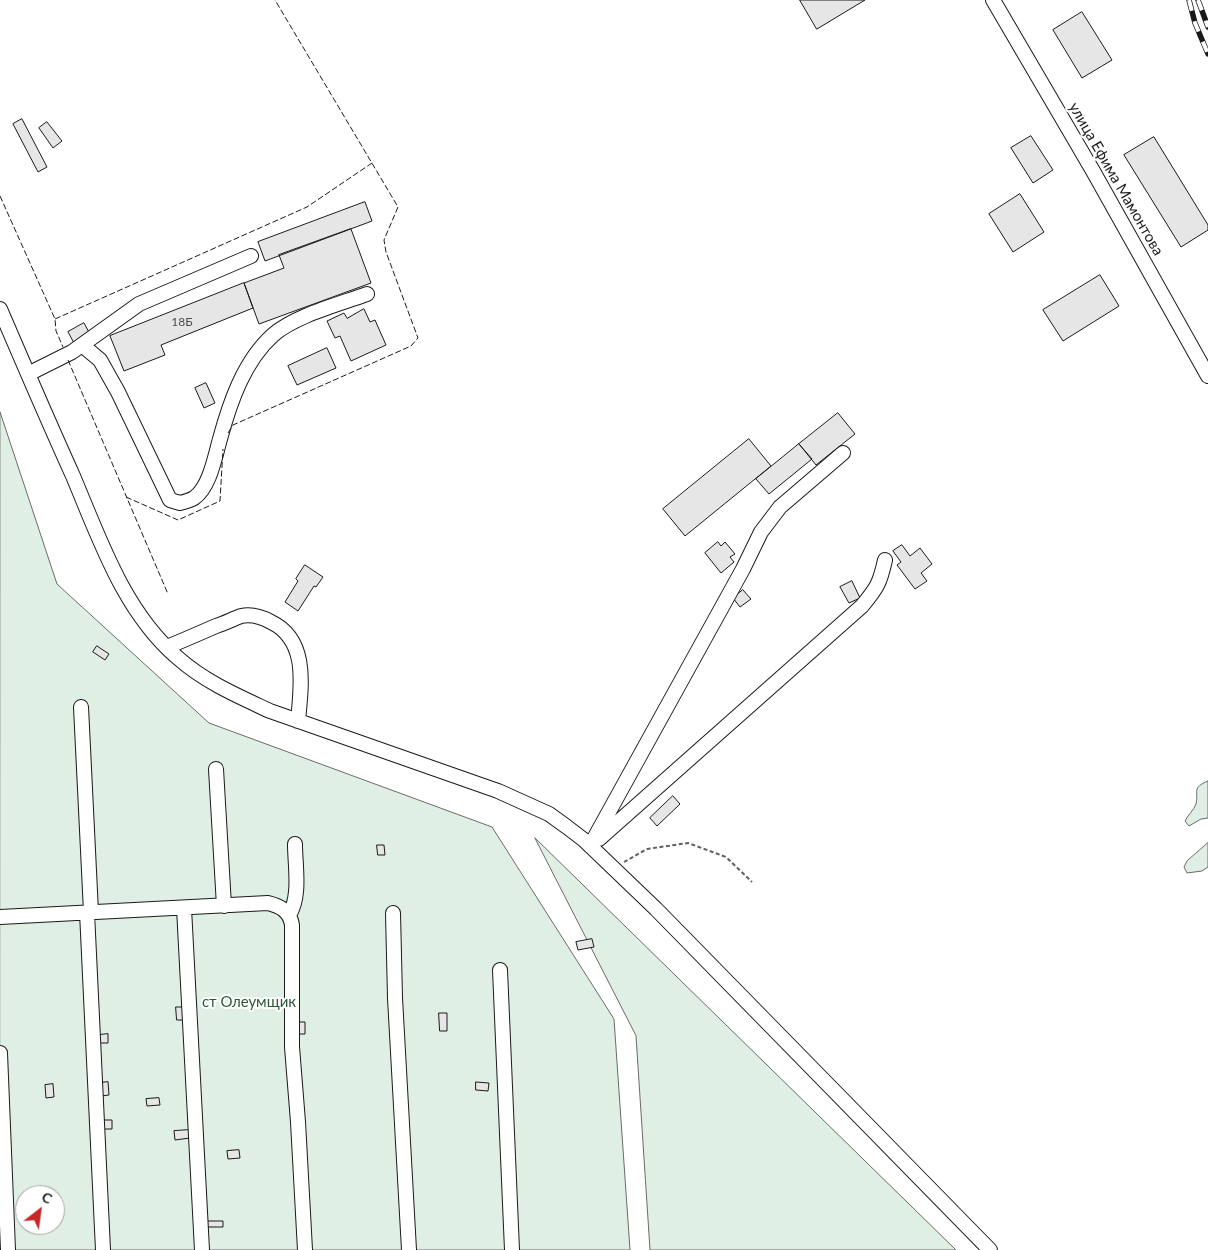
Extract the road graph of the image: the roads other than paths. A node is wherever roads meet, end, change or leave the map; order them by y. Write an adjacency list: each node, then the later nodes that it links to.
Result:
1 (993, 0): 7 (street, улица Ефима Мамонтова)
2 (251, 256): 5 (street)
3 (367, 294): 5 (street)
4 (0, 309): 6 (street)
5 (82, 345): 6 (street)
6 (28, 374): 10 (street)
7 (1208, 376)
8 (843, 453): 15 (street)
9 (885, 560): 15 (street)
10 (167, 647): 12 (street); 12 (street)
11 (81, 707): 18 (street)
12 (298, 721): 15 (street)
13 (216, 769): 16 (street)
14 (295, 844): 20 (street)
15 (590, 846): 30 (street)
16 (224, 906): 17 (street); 20 (street)
17 (184, 908): 18 (street); 26 (street)
18 (89, 912): 21 (street); 25 (street)
19 (393, 913): 28 (street)
20 (289, 915): 27 (street)
21 (0, 917)
22 (500, 970): 29 (street)
23 (0, 1053): 24 (street)
24 (8, 1250)
25 (103, 1250)
26 (202, 1250)
27 (305, 1250)
28 (409, 1250)
29 (512, 1250)
30 (990, 1250)

